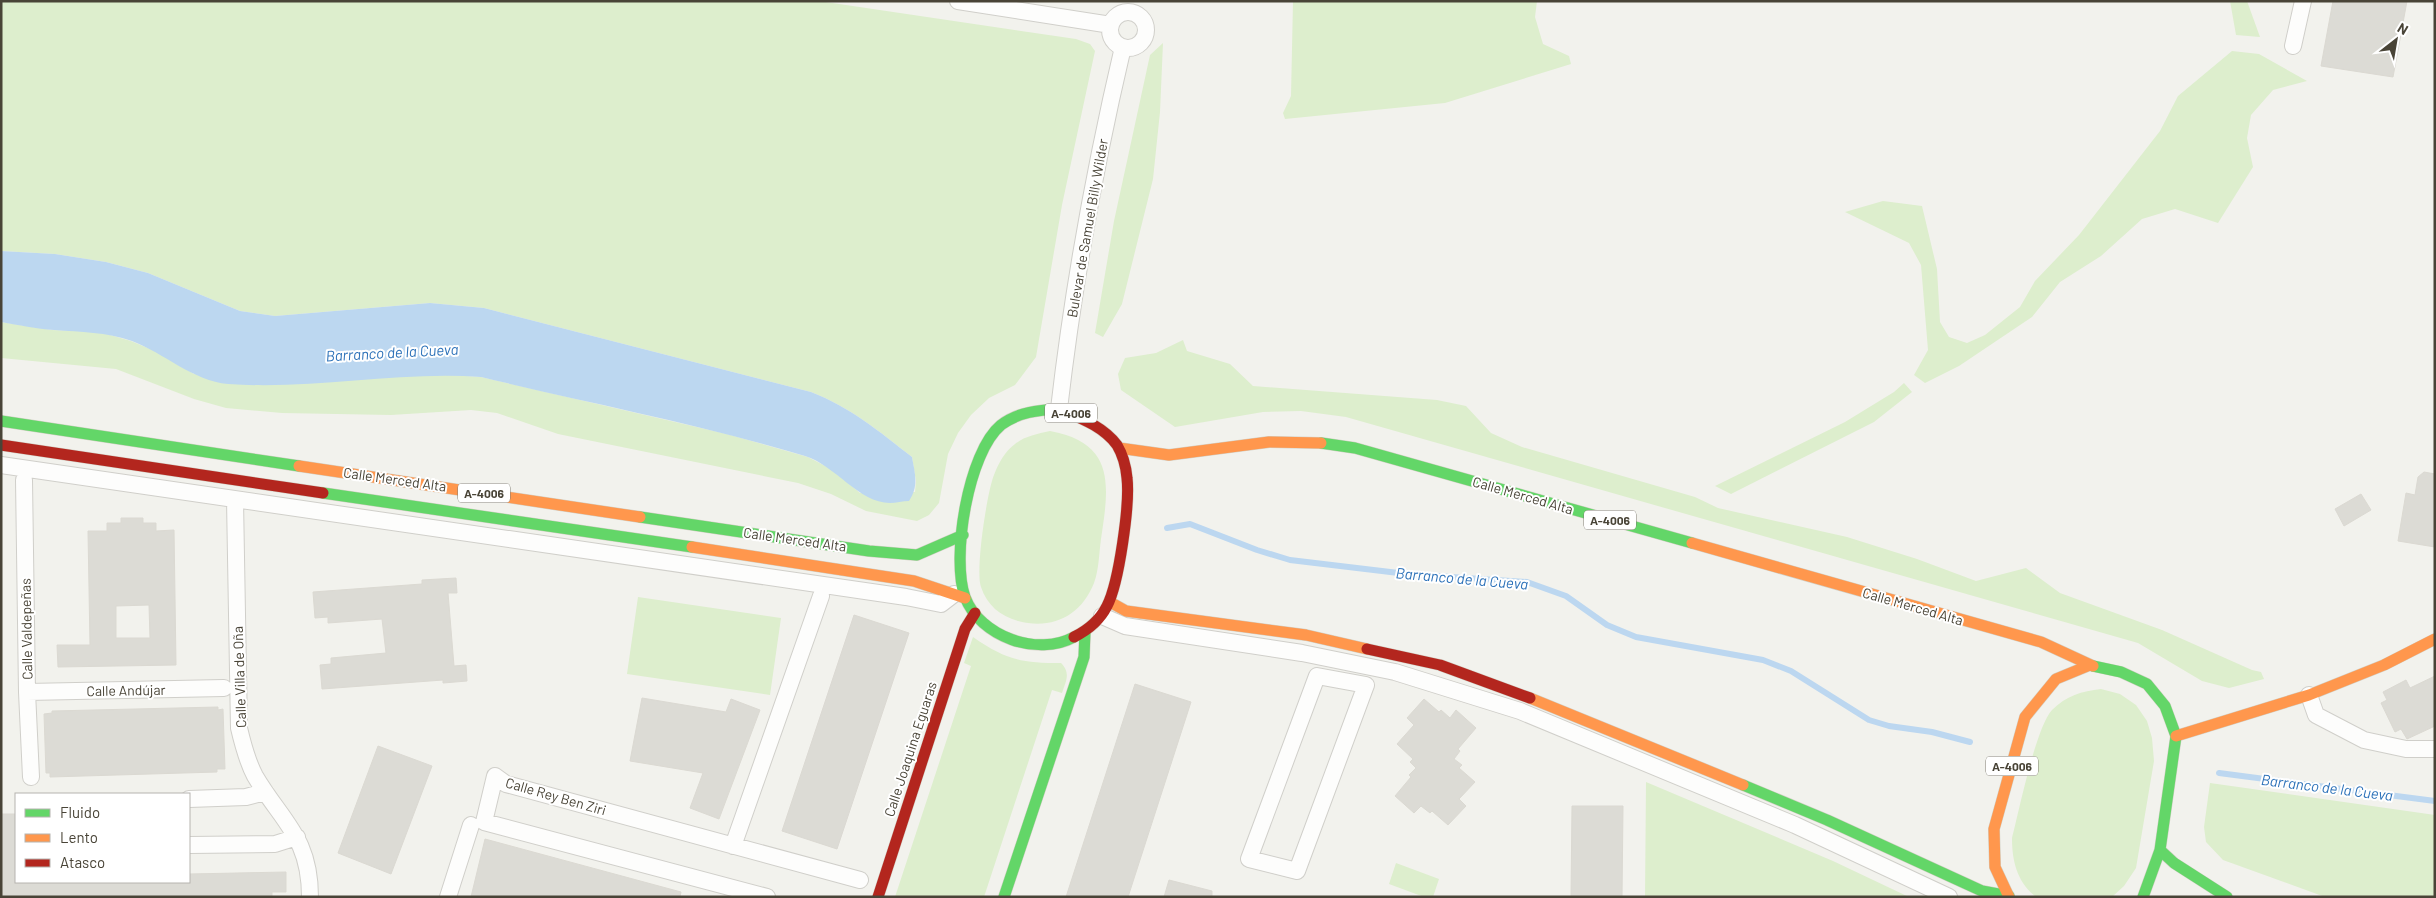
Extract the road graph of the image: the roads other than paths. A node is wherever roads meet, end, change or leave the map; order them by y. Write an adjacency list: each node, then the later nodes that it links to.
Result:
1 (958, 1): 4 (street)
2 (2303, 1): 5 (street)
3 (1133, 7): 4 (street); 6 (street)
4 (1111, 26): 6 (street)
5 (2293, 46)
6 (1123, 47): 7 (street, Bulevar de Samuel Billy Wilder)
7 (1058, 409): 10 (main road, A-4006); 14 (main road, A-4006)
8 (1, 421): 14 (main road, Calle Merced Alta / A-4006)
9 (1, 444): 16 (main road, Calle Merced Alta / A-4006)
10 (1119, 448): 17 (main road, A-4006); 22 (main road, Calle Merced Alta / A-4006)
11 (1, 465): 13 (street)
12 (24, 480): 25 (street, Calle Valdepeñas)
13 (235, 500): 16 (street); 30 (street, Calle Villa de Oña)
14 (963, 535): 16 (main road, A-4006)
15 (821, 596): 35 (street)
16 (960, 596): 18 (main road, A-4006)
17 (1110, 602): 19 (main road, A-4006); 38 (main road, A-4006)
18 (975, 614): 20 (main road, A-4006); 42 (main road, Calle Joaquina Eguaras)
19 (1102, 616): 20 (main road, A-4006); 44 (street)
20 (1085, 632): 43 (main road)
21 (2435, 639): 26 (main road)
22 (2090, 665): 27 (main road, A-4006); 38 (main road, A-4006)
23 (1317, 676): 23 (street)
24 (224, 688): 25 (street, Calle Andújar)
25 (27, 692): 29 (street, Calle Valdepeñas)
26 (2309, 695): 27 (main road); 28 (street)
27 (2176, 736): 36 (main road, A-4006)
28 (2435, 750)
29 (32, 778)
30 (265, 792): 31 (street); 33 (street, Calle Villa de Oña)
31 (190, 799)
32 (471, 825): 40 (street)
33 (297, 837): 34 (street); 39 (street, Calle Villa de Oña)
34 (190, 845)
35 (733, 846): 37 (street, Calle Rey Ben Ziri); 41 (street, Calle Rey Ben Ziri)
36 (2160, 850): 45 (main road, A-4006); 46 (main road)
37 (860, 880)
38 (2009, 896)
39 (310, 897)
40 (448, 897)
41 (767, 897)
42 (878, 897)
43 (1004, 897)
44 (1949, 897)
45 (2143, 897)
46 (2227, 897)

